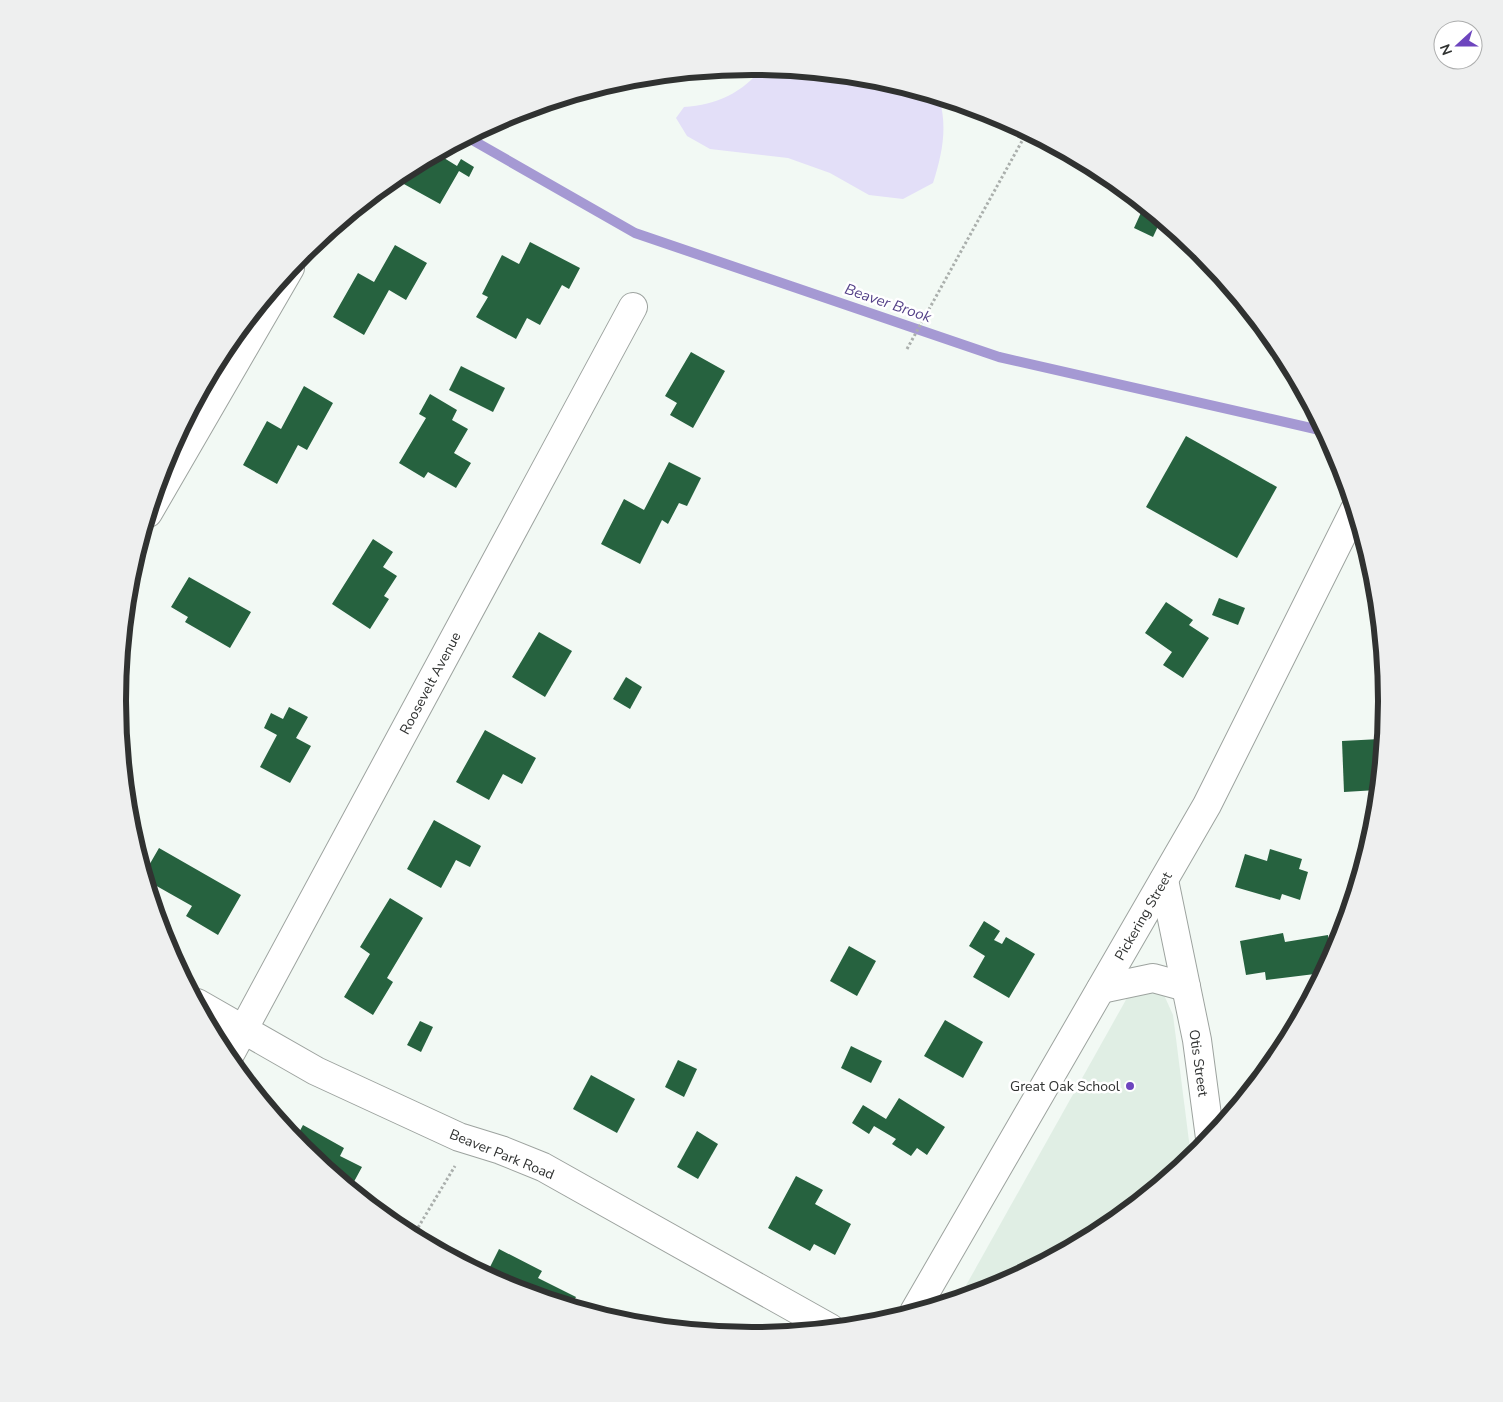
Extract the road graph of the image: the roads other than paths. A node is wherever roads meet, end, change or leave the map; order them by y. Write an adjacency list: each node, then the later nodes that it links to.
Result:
1 (272, 299): 3 (street)
2 (633, 307): 9 (street, Roosevelt Avenue)
3 (165, 484)
4 (1350, 519): 5 (street, Pickering Street)
5 (1164, 880): 6 (street, Otis Street); 7 (street, Pickering Street)
6 (1186, 988): 7 (street); 11 (street, Otis Street)
7 (1101, 989): 12 (street, Pickering Street)
8 (206, 1008): 9 (street, Beaver Park Road)
9 (243, 1030): 10 (street, Roosevelt Avenue); 13 (street, Beaver Park Road)
10 (232, 1050)
11 (1209, 1128)
12 (918, 1305)
13 (821, 1323)

